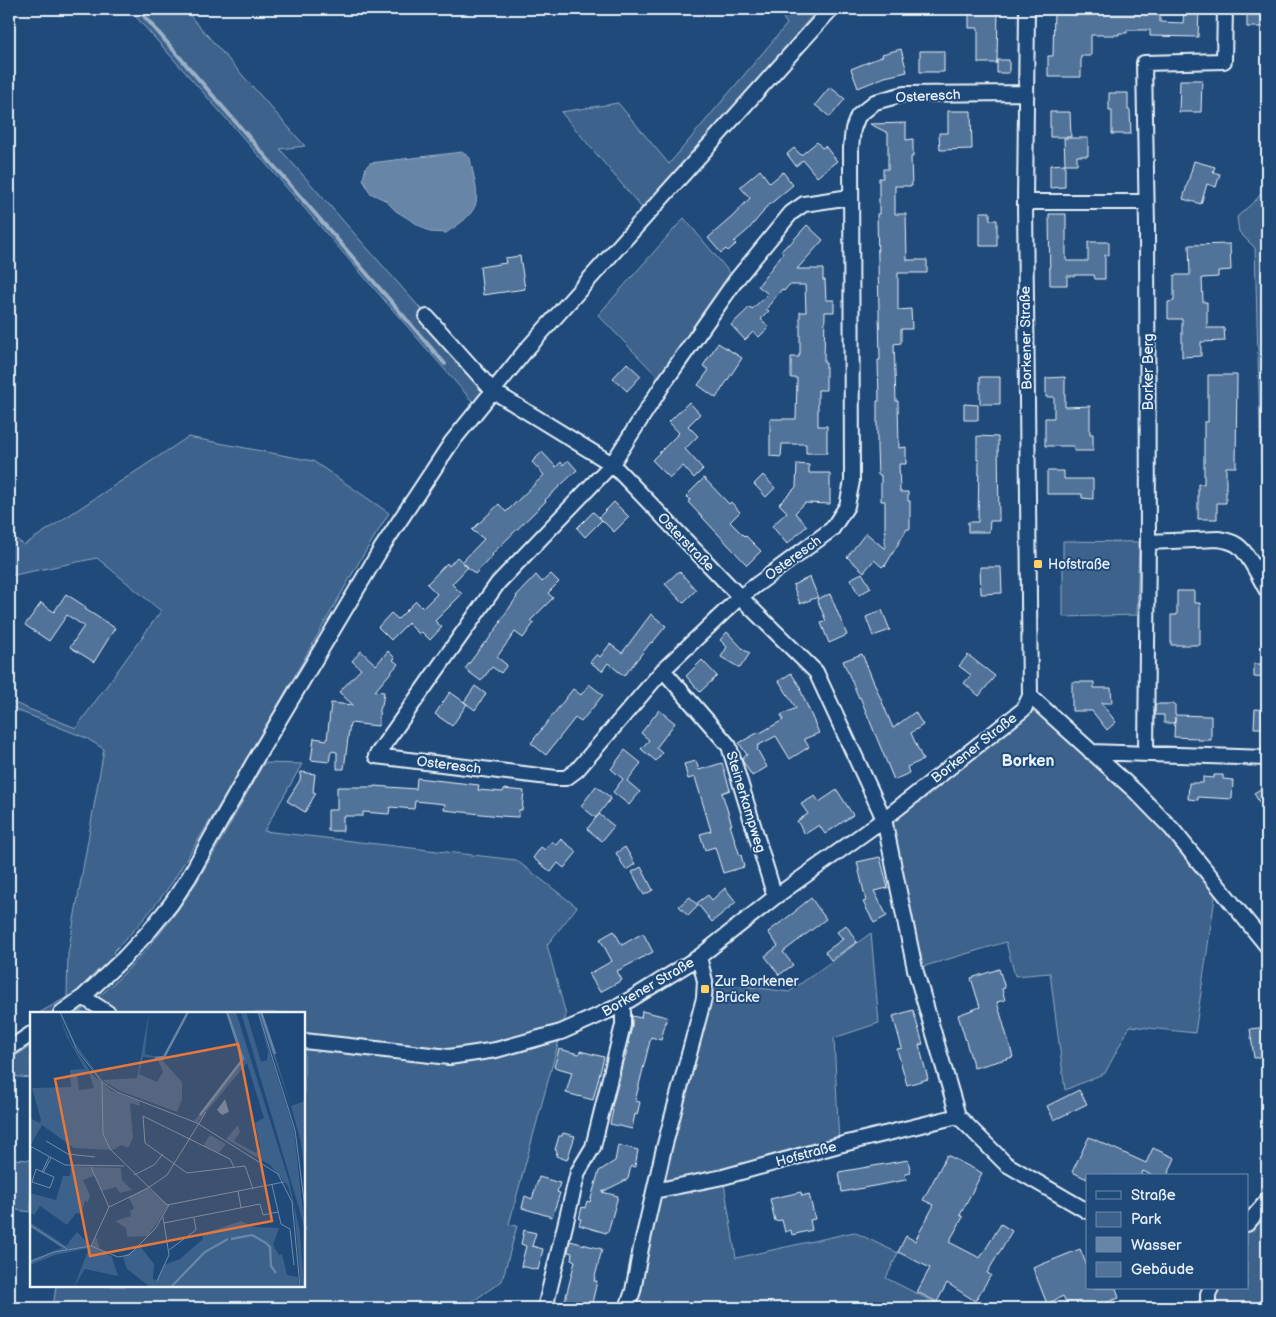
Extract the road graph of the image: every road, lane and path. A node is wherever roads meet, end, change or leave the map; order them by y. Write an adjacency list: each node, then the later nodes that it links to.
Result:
1 (830, 9): 9 (street)
2 (1027, 9): 4 (street, Borkener Straße)
3 (1225, 9): 7 (street, Borker Berg)
4 (1026, 93): 5 (street, Osteresch); 6 (street, Borkener Straße)
5 (850, 197): 10 (street, Osteresch); 13 (street, Osteresch)
6 (1024, 202): 7 (street); 15 (street, Borkener Straße)
7 (1146, 202): 11 (street, Borker Berg)
8 (427, 317): 9 (street, Osterstraße)
9 (493, 390): 10 (street, Osterstraße); 23 (street)
10 (612, 464): 13 (street, Osterstraße); 14 (street, Osteresch)
11 (1148, 542): 12 (street); 17 (street, Borker Berg)
12 (1267, 591)
13 (740, 597): 14 (street, Osteresch); 19 (street, Osterstraße)
14 (663, 670): 20 (street, Steinerkampweg)
15 (1030, 696): 16 (street); 19 (street, Borkener Straße)
16 (1092, 752): 17 (street); 21 (street)
17 (1146, 753): 18 (street)
18 (1267, 758)
19 (884, 819): 20 (street, Borkener Straße); 30 (street)
20 (775, 897): 22 (street, Borkener Straße)
21 (1267, 946)
22 (699, 957): 24 (street, Borkener Straße); 31 (street)
23 (82, 997): 25 (street); 26 (street)
24 (623, 1004): 28 (street, Borkener Straße); 36 (street)
25 (62, 1012)
26 (106, 1012)
27 (30, 1035): 29 (street)
28 (305, 1041)
29 (9, 1049)
30 (958, 1116): 31 (street, Hofstraße); 33 (street)
31 (654, 1191): 37 (street)
32 (1267, 1201): 34 (street)
33 (1086, 1210)
34 (1248, 1223)
35 (1208, 1290): 38 (street)
36 (545, 1308)
37 (627, 1308)
38 (1208, 1308)

